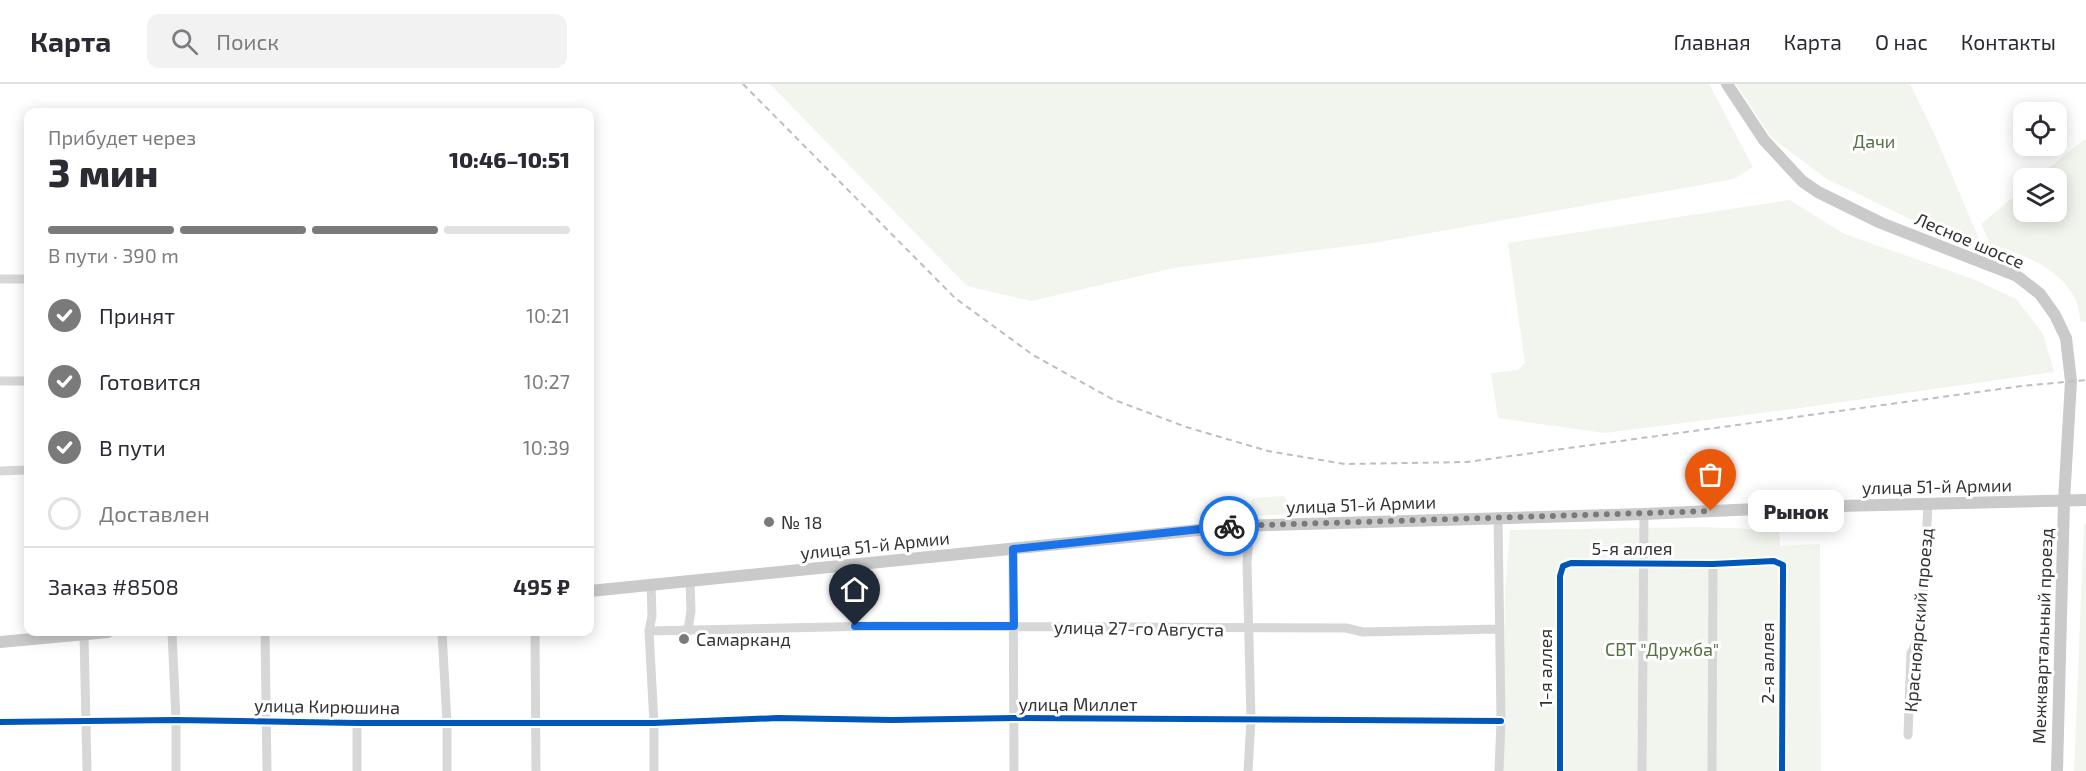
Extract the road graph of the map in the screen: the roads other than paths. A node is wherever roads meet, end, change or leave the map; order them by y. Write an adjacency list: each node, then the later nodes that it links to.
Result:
1 (1727, 84): 9 (main road, Лесное шоссе)
2 (0, 279): 3 (street)
3 (24, 279)
4 (0, 381): 5 (street)
5 (24, 381)
6 (24, 470): 7 (street)
7 (0, 471)
8 (2086, 500): 9 (main road, улица 51-й Армии)
9 (2064, 501): 10 (main road, улица 51-й Армии); 60 (main road, Межквартальный проезд)
10 (1928, 504): 11 (main road, улица 51-й Армии); 45 (street, Красноярский проезд)
11 (1644, 514): 12 (main road, улица 51-й Армии); 16 (street)
12 (1498, 517): 13 (main road, улица 51-й Армии); 24 (street)
13 (1250, 525): 14 (main road, улица 51-й Армии); 23 (street)
14 (1013, 549): 19 (main road, улица 51-й Армии); 22 (street)
15 (1774, 561): 17 (street, 5-я аллея); 59 (street, 2-я аллея)
16 (1644, 563): 17 (street, 5-я аллея); 18 (street, 5-я аллея); 57 (street)
17 (1713, 564): 58 (street)
18 (1563, 566): 56 (street, 1-я аллея)
19 (690, 582): 20 (main road, улица 51-й Армии); 25 (street)
20 (651, 585): 21 (main road, улица 51-й Армии); 26 (street)
21 (594, 591)
22 (1014, 626): 23 (street, улица 27-го Августа); 25 (street, улица 27-го Августа); 34 (street)
23 (1249, 629): 24 (street, улица 27-го Августа); 37 (street)
24 (1500, 629): 38 (street)
25 (688, 630): 26 (street, улица 27-го Августа)
26 (649, 631): 44 (street)
27 (52, 636): 33 (main road)
28 (78, 636): 40 (street)
29 (172, 636): 35 (street)
30 (265, 636): 36 (street)
31 (442, 636): 43 (street)
32 (535, 636): 41 (street)
33 (0, 642)
34 (1014, 718): 37 (street, улица Миллет); 44 (street, улица Миллет); 53 (street)
35 (176, 720): 36 (street, улица Кирюшина); 40 (street, улица Кирюшина); 47 (street)
36 (267, 720): 42 (street, улица Кирюшина); 48 (street)
37 (1251, 720): 38 (street, улица Миллет); 54 (street)
38 (1501, 721): 55 (street)
39 (0, 722): 40 (street, улица Кирюшина)
40 (87, 722): 46 (street)
41 (536, 722): 43 (street, улица Кирюшина); 44 (street, улица Кирюшина); 51 (street)
42 (357, 723): 43 (street, улица Кирюшина); 49 (street)
43 (447, 723): 50 (street)
44 (654, 723): 52 (street)
45 (1908, 735)
46 (87, 771)
47 (176, 771)
48 (267, 771)
49 (357, 771)
50 (447, 771)
51 (536, 771)
52 (654, 771)
53 (1014, 771)
54 (1248, 771)
55 (1499, 771)
56 (1560, 771)
57 (1642, 771)
58 (1712, 771)
59 (1782, 771)
60 (2057, 771)

